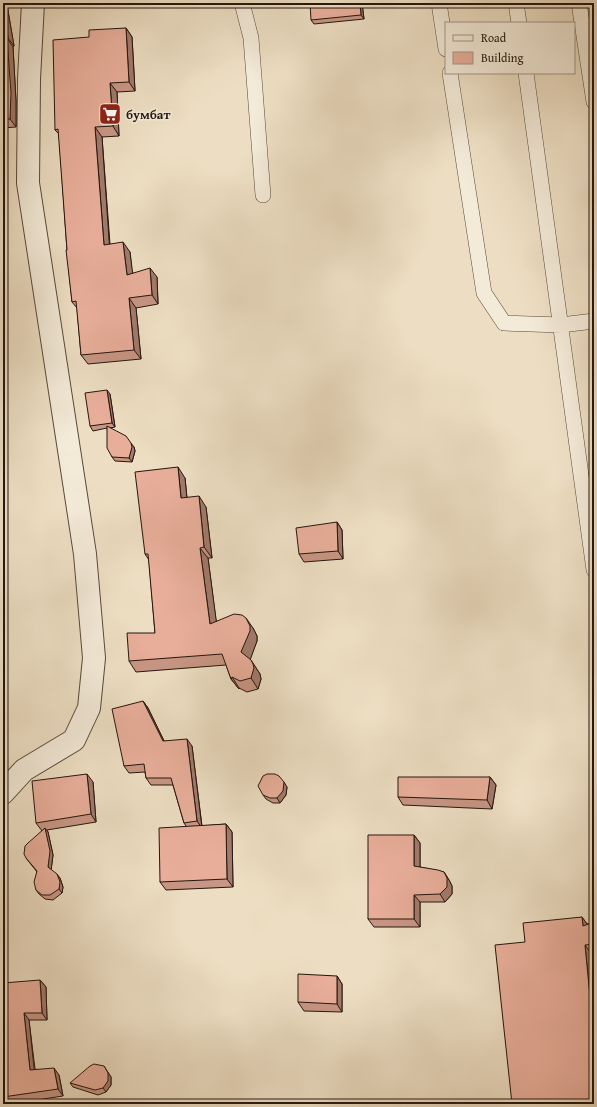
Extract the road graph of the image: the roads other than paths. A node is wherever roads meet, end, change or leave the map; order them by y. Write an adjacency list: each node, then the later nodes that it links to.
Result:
1 (33, 3): 16 (street)
2 (242, 3): 12 (lane)
3 (439, 3): 8 (lane)
4 (516, 3): 6 (lane)
5 (579, 3): 7 (lane)
6 (519, 22)
7 (584, 34): 11 (lane)
8 (445, 42)
9 (450, 74): 14 (lane)
10 (526, 74): 14 (lane)
11 (594, 102)
12 (263, 195)
13 (594, 321): 14 (lane)
14 (561, 325): 15 (lane)
15 (594, 570)
16 (3, 794)

